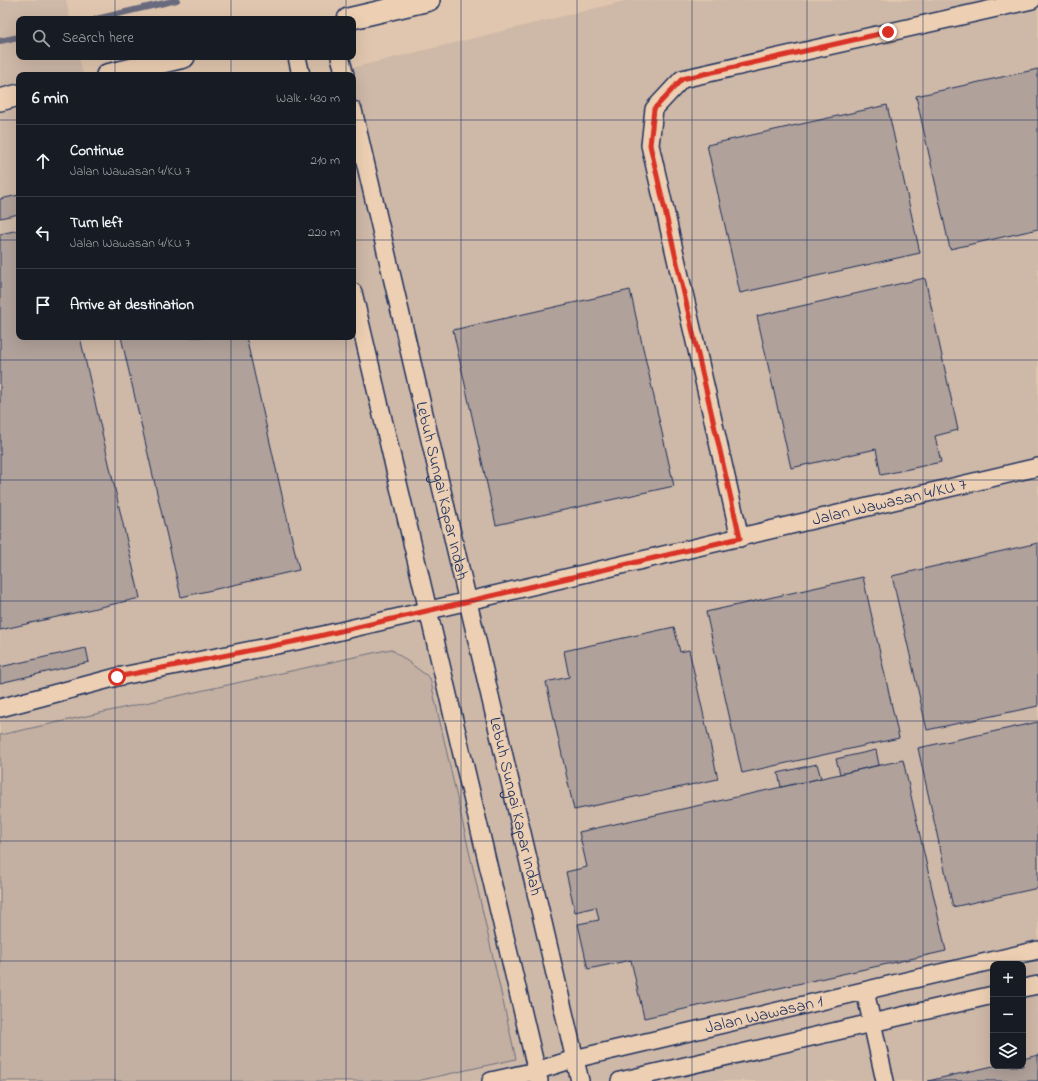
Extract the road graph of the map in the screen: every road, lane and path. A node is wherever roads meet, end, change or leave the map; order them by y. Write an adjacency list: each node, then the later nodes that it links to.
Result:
1 (429, 0): 3 (street)
2 (1032, 0): 15 (street)
3 (356, 17)
4 (171, 60): 7 (street)
5 (298, 60): 8 (street)
6 (341, 60): 9 (street)
7 (120, 72)
8 (300, 72)
9 (344, 72)
10 (16, 96): 11 (street)
11 (0, 100)
12 (356, 123): 16 (street, Lebuh Sungai Kapar Indah)
13 (356, 305): 17 (street)
14 (1038, 467): 15 (street, Jalan Wawasan 4/KU 7)
15 (740, 538): 16 (street, Jalan Wawasan 4/KU 7)
16 (469, 601): 17 (street, Jalan Wawasan 4/KU 7); 25 (street, Lebuh Sungai Kapar Indah)
17 (428, 610): 18 (street, Jalan Wawasan 4/KU 7); 26 (street)
18 (0, 708)
19 (1038, 950): 22 (street, Jalan Wawasan 1)
20 (1038, 985): 21 (street)
21 (1026, 987)
22 (865, 991): 24 (street); 25 (street, Jalan Wawasan 1)
23 (990, 996): 24 (street, Jalan Wawasan 1)
24 (872, 1023): 27 (street, Jalan Wawasan 1); 30 (street)
25 (574, 1059): 26 (street, Jalan Wawasan 1); 29 (street, Lebuh Sungai Kapar Indah)
26 (537, 1076): 28 (street, Jalan Wawasan 1)
27 (628, 1080)
28 (491, 1081)
29 (580, 1081)
30 (885, 1081)

